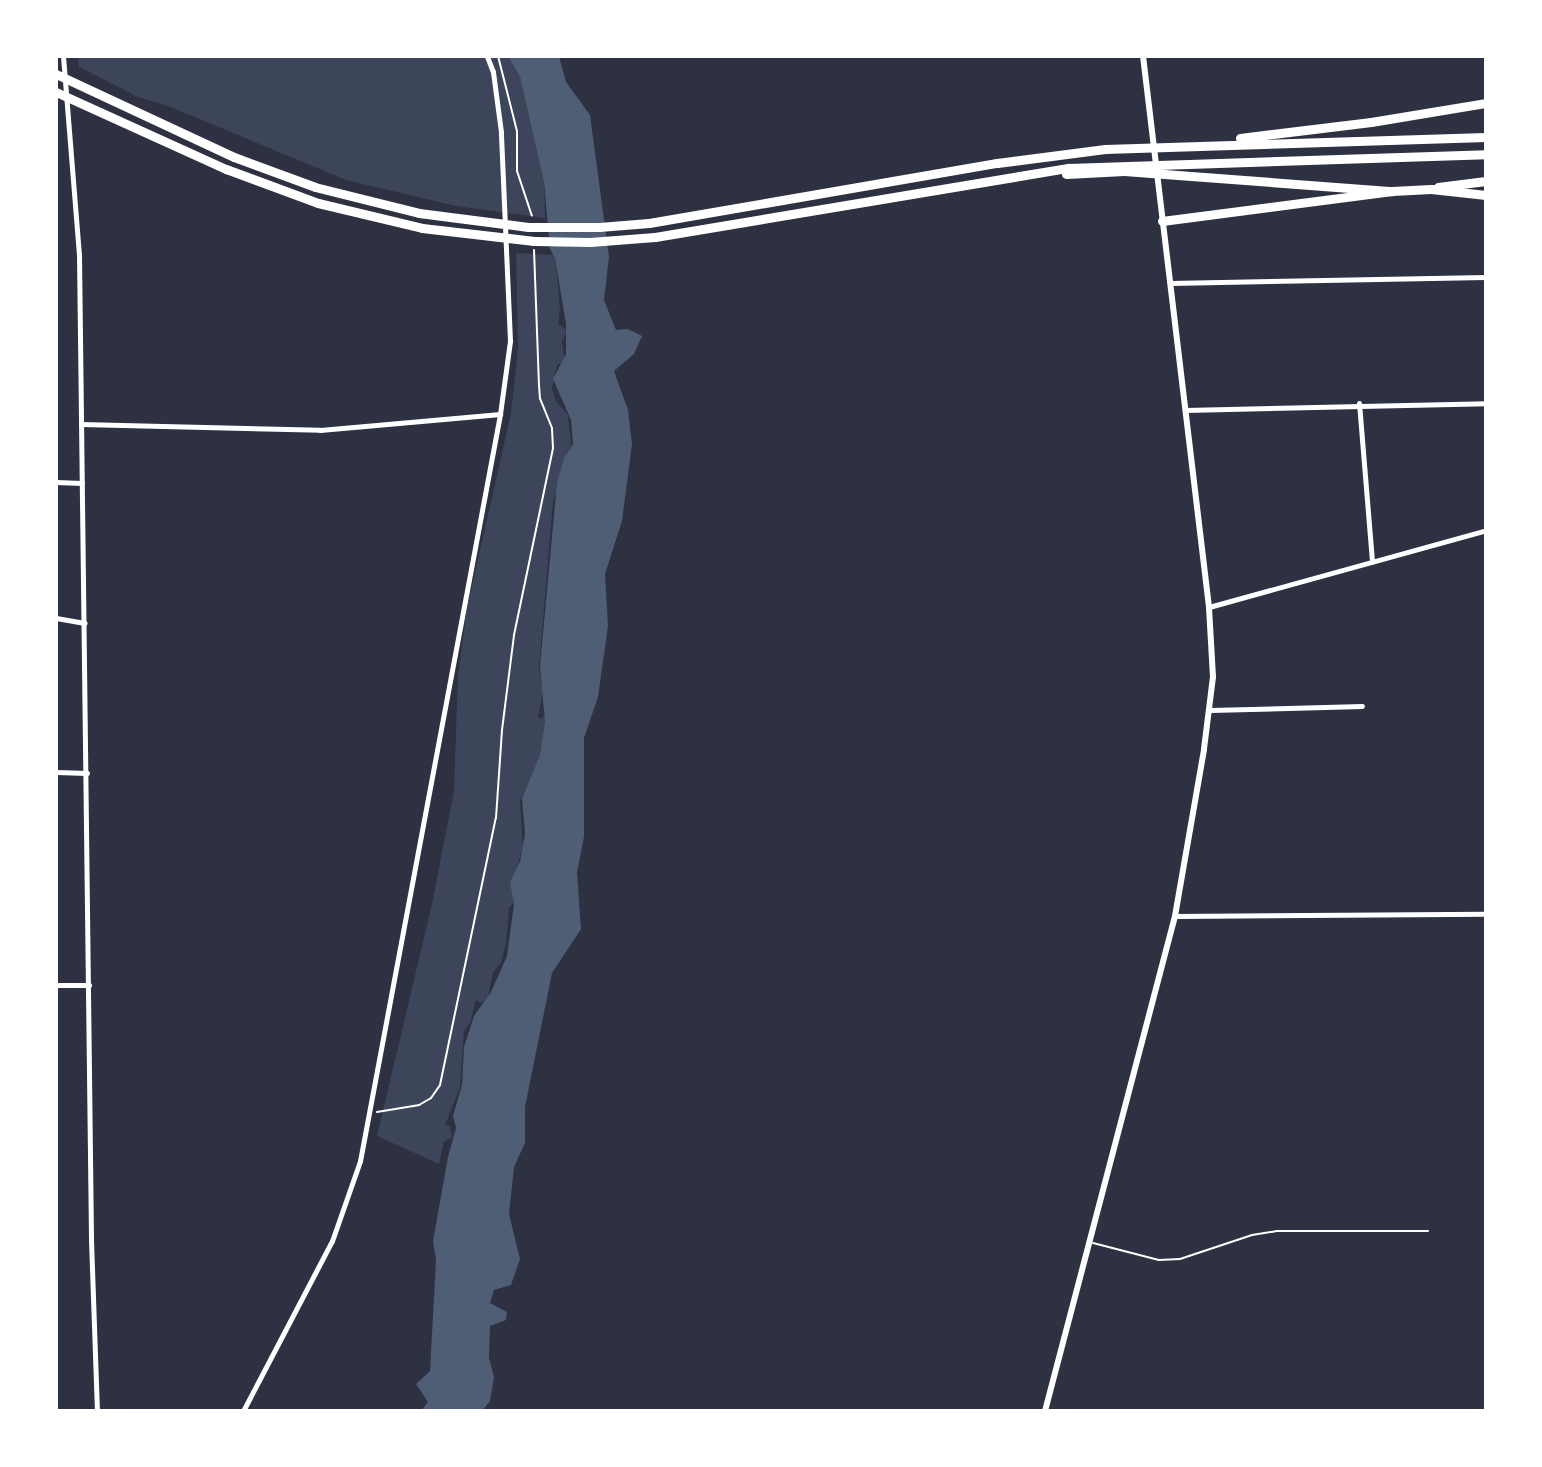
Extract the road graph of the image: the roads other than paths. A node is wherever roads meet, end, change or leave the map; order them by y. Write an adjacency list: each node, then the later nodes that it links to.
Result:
1 (63, 56): 22 (street)
2 (487, 56): 21 (street)
3 (1143, 56): 15 (street)
4 (56, 74): 8 (highway)
5 (56, 92): 10 (highway)
6 (1486, 103): 8 (highway)
7 (1486, 137): 8 (highway)
8 (1198, 144)
9 (1486, 154): 10 (highway)
10 (999, 177): 13 (highway)
11 (1486, 181): 12 (highway)
12 (1431, 189): 13 (highway); 14 (highway)
13 (1392, 191): 15 (highway)
14 (1486, 195)
15 (1162, 221): 17 (street)
16 (1486, 277): 17 (street)
17 (1170, 283): 20 (street)
18 (1359, 403): 19 (street); 20 (street); 26 (street)
19 (1486, 403)
20 (1185, 410): 27 (street)
21 (500, 414): 22 (street); 41 (street)
22 (81, 424): 24 (street)
23 (56, 482): 24 (street)
24 (82, 483): 29 (street)
25 (1486, 530): 26 (street)
26 (1372, 561): 27 (street)
27 (1209, 607): 31 (street)
28 (56, 618): 29 (street)
29 (85, 623): 33 (street)
30 (1362, 706): 31 (street)
31 (1210, 710): 35 (street)
32 (56, 772): 33 (street)
33 (87, 773): 37 (street)
34 (1486, 914): 35 (street)
35 (1175, 916): 39 (street)
36 (56, 985): 37 (street)
37 (89, 985): 40 (street)
38 (1428, 1231): 39 (lane)
39 (1088, 1242): 42 (street)
40 (97, 1411)
41 (243, 1411)
42 (1045, 1411)

